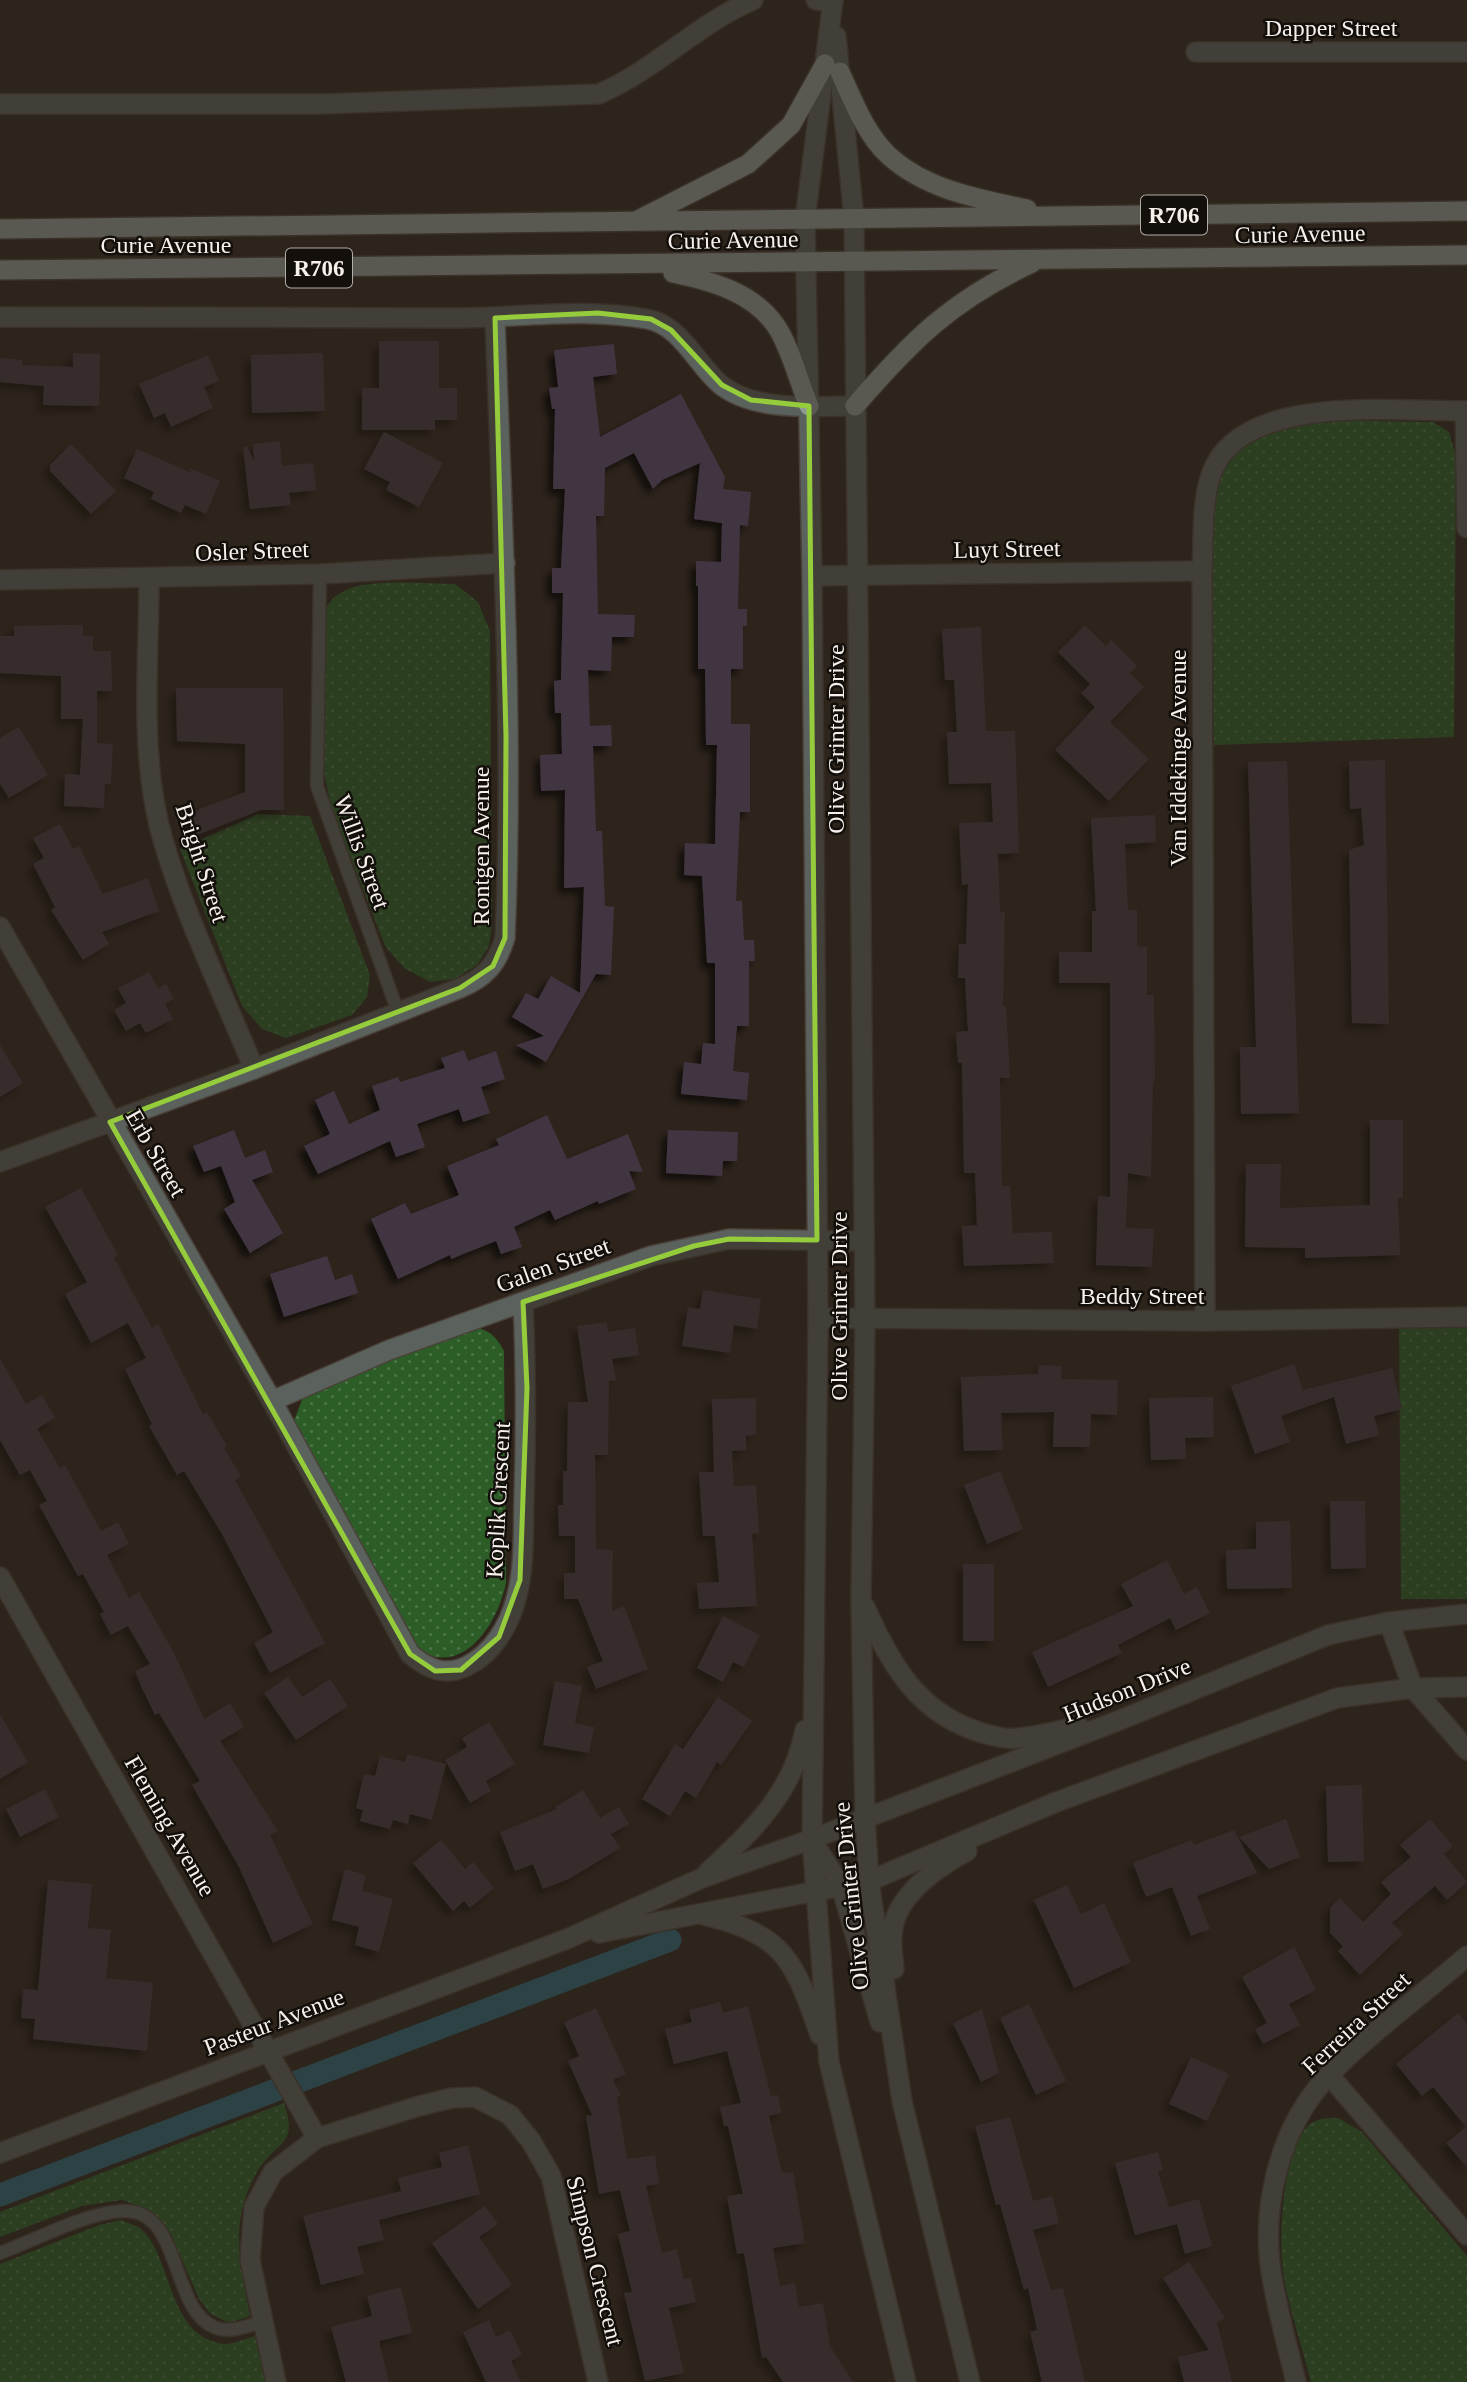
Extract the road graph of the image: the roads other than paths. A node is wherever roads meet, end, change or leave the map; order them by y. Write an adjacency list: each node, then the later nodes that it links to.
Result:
1 (753, 0): 6 (street)
2 (827, 1): 5 (street)
3 (1196, 52): 4 (street, Dapper Street)
4 (1467, 52)
5 (832, 68): 8 (main road); 9 (street, Olive Grinter Drive); 10 (street, Olive Grinter Drive); 11 (main road)
6 (0, 104)
7 (1467, 211): 8 (main road, Curie Avenue / R706)
8 (1060, 217): 9 (main road, Curie Avenue / R706)
9 (854, 219): 10 (main road, Curie Avenue / R706); 15 (street, Olive Grinter Drive)
10 (805, 220): 11 (main road, Curie Avenue / R706); 16 (street, Olive Grinter Drive)
11 (632, 223): 12 (main road, Curie Avenue / R706)
12 (0, 229)
13 (1467, 255): 14 (main road, Curie Avenue / R706)
14 (1040, 259): 15 (main road, Curie Avenue / R706); 22 (main road)
15 (854, 262): 16 (main road, Curie Avenue / R706); 22 (street, Olive Grinter Drive)
16 (806, 263): 17 (main road, Curie Avenue / R706); 21 (street, Olive Grinter Drive)
17 (638, 266): 18 (main road, Curie Avenue / R706); 21 (main road)
18 (0, 270)
19 (0, 317): 20 (street)
20 (495, 318): 21 (street); 25 (street, Rontgen Avenue)
21 (809, 406): 22 (street); 29 (street, Olive Grinter Drive)
22 (855, 406): 28 (street, Olive Grinter Drive)
23 (1466, 411): 24 (street); 26 (street, Van Iddekinge Avenue)
24 (1467, 528)
25 (505, 563): 27 (street, Osler Street); 33 (street, Rontgen Avenue)
26 (1202, 571): 28 (street, Luyt Street); 43 (street, Van Iddekinge Avenue)
27 (320, 574): 30 (street, Osler Street); 33 (lane, Willis Street)
28 (859, 575): 29 (street, Luyt Street); 38 (street, Olive Grinter Drive)
29 (812, 576): 37 (street, Olive Grinter Drive)
30 (149, 579): 31 (street, Osler Street); 34 (street, Bright Street)
31 (0, 580)
32 (0, 927): 35 (street, Erb Street)
33 (398, 1012): 34 (street, Rontgen Avenue)
34 (254, 1069): 35 (street, Rontgen Avenue)
35 (110, 1122): 36 (street, Rontgen Avenue); 44 (street, Erb Street)
36 (0, 1162)
37 (817, 1240): 38 (street, Galen Street); 39 (street, Galen Street); 41 (street, Olive Grinter Drive)
38 (864, 1241): 42 (street, Olive Grinter Drive)
39 (523, 1302): 44 (street, Galen Street); 44 (street, Koplik Crescent)
40 (1467, 1317): 43 (street, Beddy Street)
41 (818, 1318): 42 (street, Beddy Street); 49 (street, Olive Grinter Drive)
42 (865, 1321): 43 (street, Beddy Street); 46 (street, Olive Grinter Drive)
43 (1205, 1321)
44 (272, 1401)
45 (0, 1577): 64 (street, Fleming Avenue)
46 (861, 1600): 52 (street); 55 (street, Olive Grinter Drive)
47 (1467, 1614): 48 (street, Hudson Drive)
48 (1389, 1622): 50 (street); 52 (street, Hudson Drive)
49 (816, 1675): 56 (street, Olive Grinter Drive); 57 (street)
50 (1413, 1688): 51 (street); 53 (street); 54 (street)
51 (1467, 1688)
52 (1120, 1720): 55 (street, Hudson Drive)
53 (1467, 1750)
54 (1054, 1803): 58 (street); 67 (street)
55 (865, 1817): 56 (street, Hudson Drive); 58 (street, Olive Grinter Drive)
56 (812, 1839): 57 (street, Pasteur Avenue); 59 (street); 60 (street, Olive Grinter Drive)
57 (702, 1878): 62 (street, Pasteur Avenue)
58 (869, 1881): 59 (street); 67 (street, Olive Grinter Drive)
59 (841, 1886): 60 (street); 67 (street)
60 (816, 1890): 61 (street, Pasteur Avenue); 65 (street, Olive Grinter Drive)
61 (697, 1913): 62 (street, Pasteur Avenue); 65 (street)
62 (567, 1939): 64 (street, Pasteur Avenue)
63 (1467, 1956): 66 (street, Ferreira Street)
64 (269, 2050): 68 (street, Fleming Avenue); 69 (street, Pasteur Avenue)
65 (829, 2062): 75 (street, Olive Grinter Drive)
66 (1329, 2075): 70 (street); 77 (street, Ferreira Street)
67 (902, 2101): 76 (street, Olive Grinter Drive)
68 (317, 2138): 72 (street); 74 (street, Simpson Crescent)
69 (0, 2152)
70 (1467, 2235)
71 (0, 2253): 72 (lane)
72 (261, 2322): 73 (street)
73 (276, 2382)
74 (598, 2382)
75 (906, 2382)
76 (970, 2382)
77 (1296, 2382)

